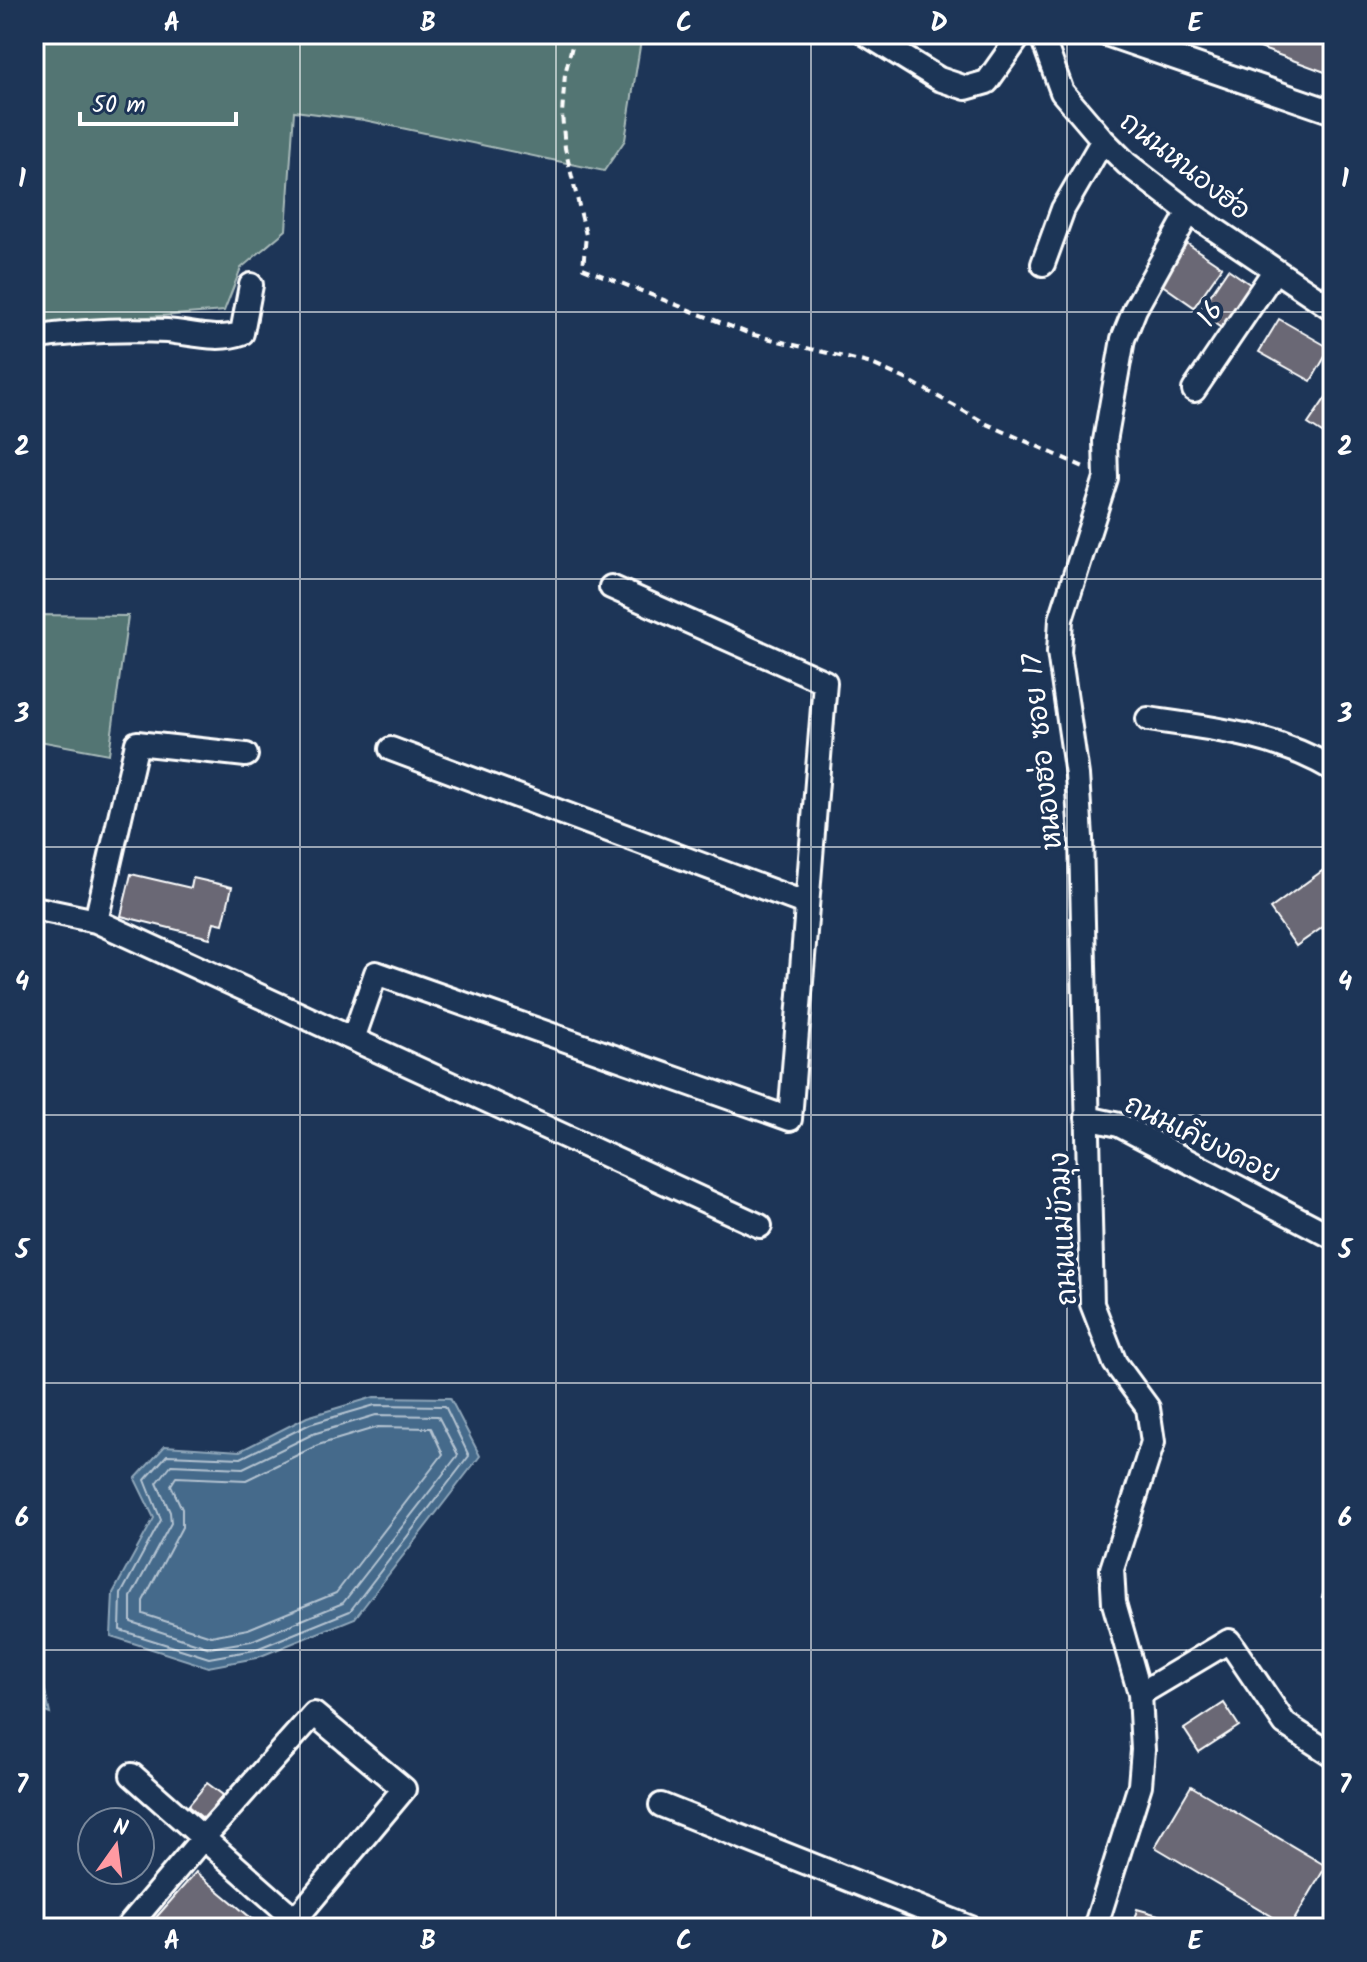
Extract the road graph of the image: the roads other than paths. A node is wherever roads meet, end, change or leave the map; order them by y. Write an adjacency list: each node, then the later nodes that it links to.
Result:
1 (866, 34): 2 (street)
2 (1021, 34)
3 (1041, 34): 6 (street, ถนนหนองฮ่อ)
4 (1106, 34): 5 (street)
5 (1333, 112)
6 (1103, 140): 7 (street, ถนนหนองฮ่อ); 8 (street)
7 (1189, 212): 9 (street, ถนนหนองฮ่อ); 23 (street, หนองฮ่อ ซอย 17)
8 (1043, 264)
9 (1275, 270): 11 (street, ถนนหนองฮ่อ); 13 (street, 16)
10 (251, 285): 12 (street)
11 (1333, 309)
12 (34, 338)
13 (1194, 390)
14 (611, 587): 19 (street)
15 (1148, 719): 18 (street)
16 (391, 749): 19 (street)
17 (246, 755): 21 (street)
18 (1333, 769)
19 (807, 904): 22 (street)
20 (34, 908): 21 (street)
21 (96, 921): 22 (street)
22 (353, 1039): 24 (street)
23 (1087, 1118): 25 (street, ถนนเคียงดอย); 26 (street, ถนนแม่ขัวมุง)
24 (760, 1226)
25 (1333, 1237)
26 (1140, 1694): 27 (street); 34 (street, ถนนแม่ขัวมุง)
27 (1333, 1755)
28 (132, 1775): 30 (street)
29 (661, 1805): 33 (street)
30 (203, 1838): 31 (street); 31 (street); 32 (street)
31 (296, 1925)
32 (127, 1928)
33 (971, 1928)
34 (1095, 1928)

